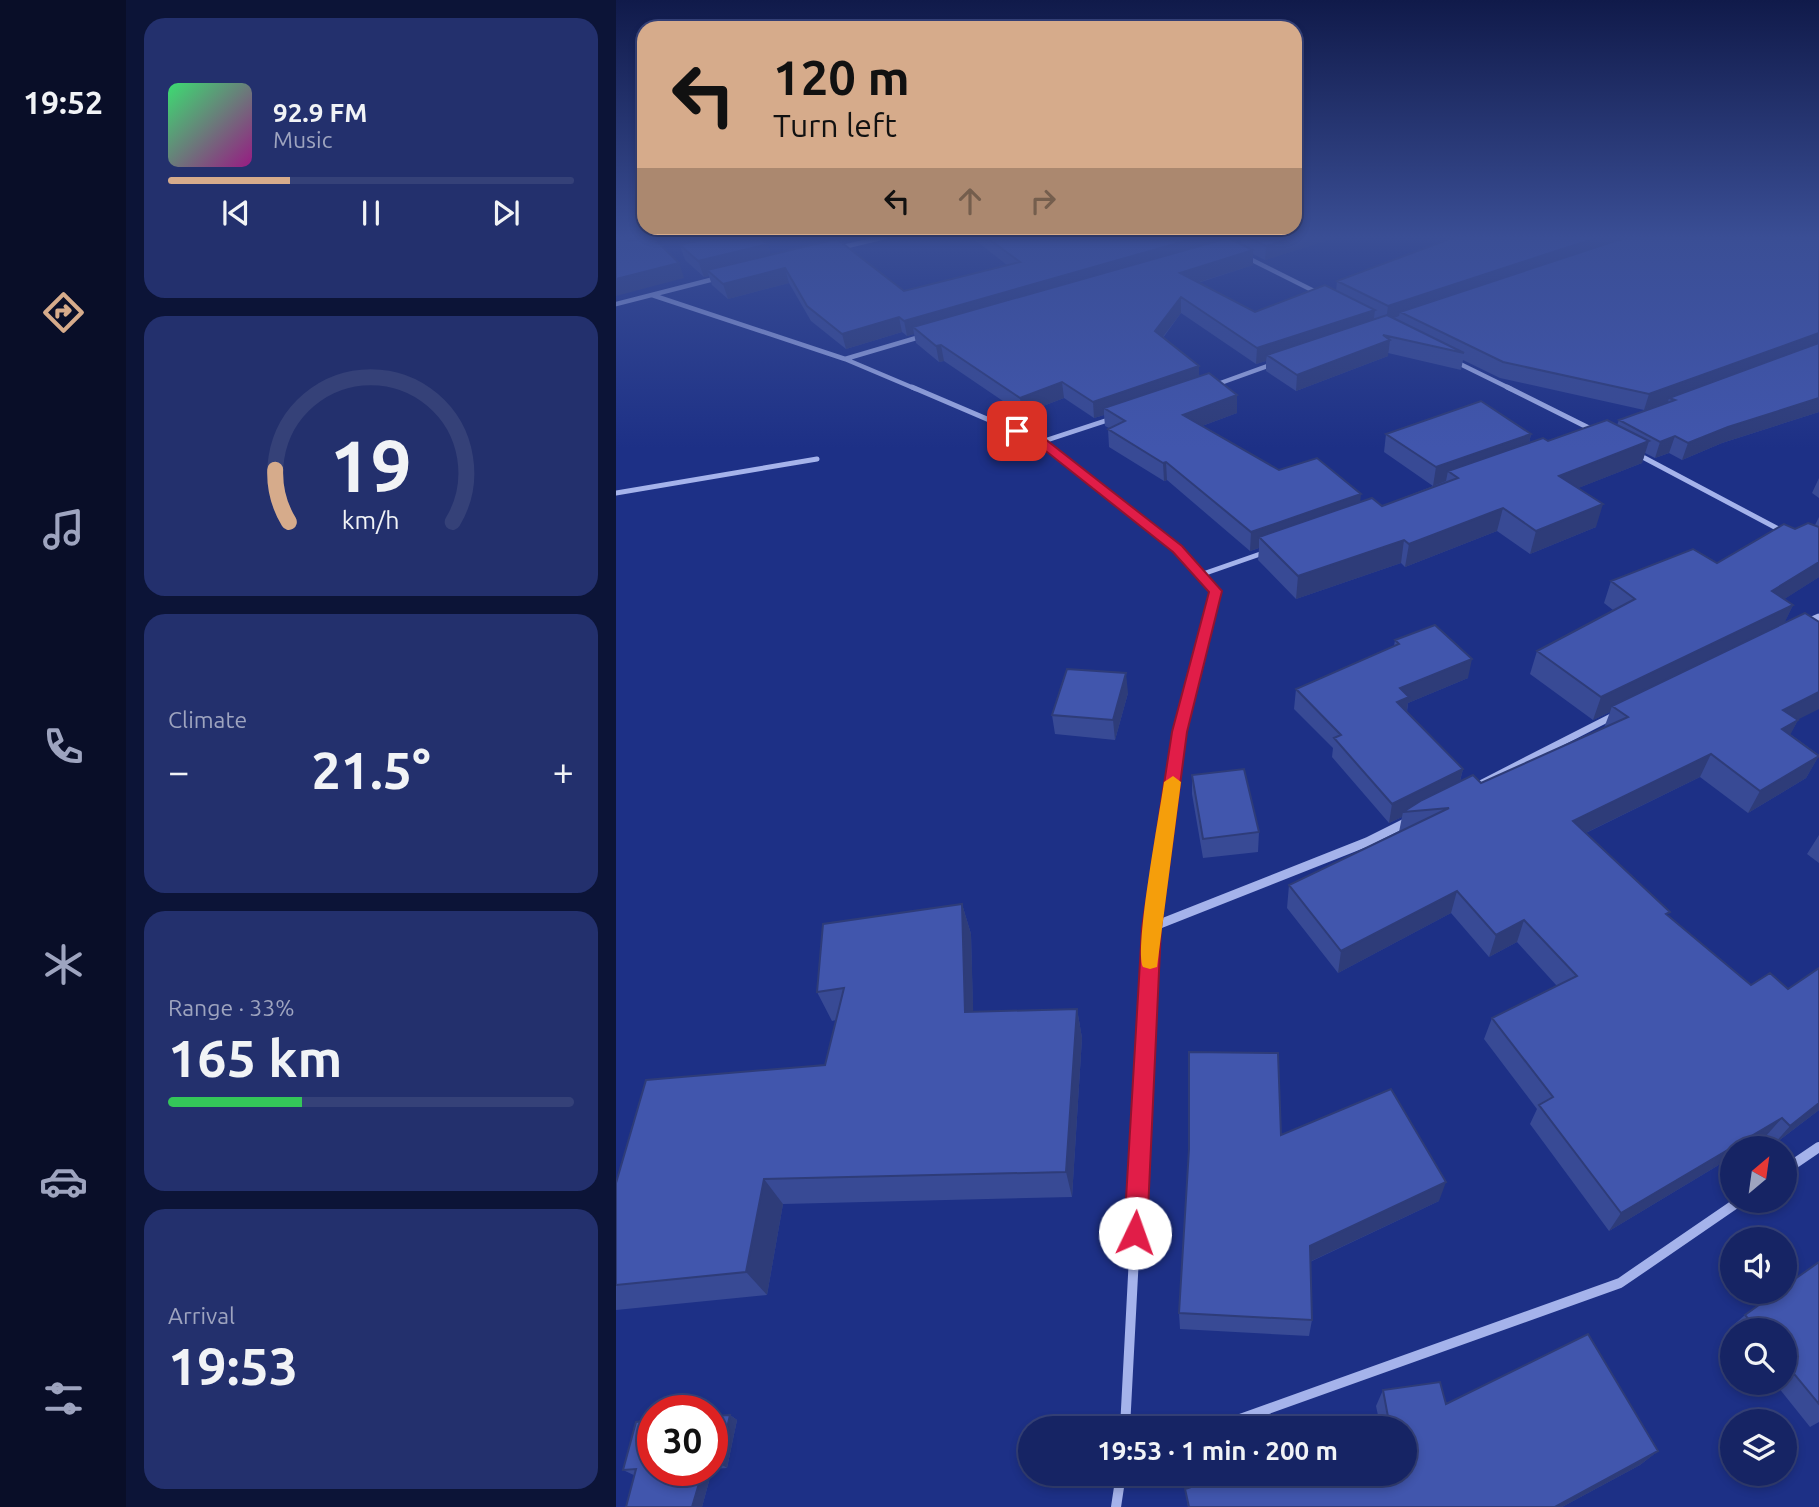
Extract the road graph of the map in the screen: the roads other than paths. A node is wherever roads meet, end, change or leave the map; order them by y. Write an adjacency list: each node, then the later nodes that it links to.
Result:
1 (689, 307): 4 (street)
2 (924, 336): 4 (street)
3 (1444, 356): 8 (street)
4 (845, 359): 9 (street)
5 (1280, 362): 6 (street)
6 (1203, 389)
7 (1127, 414): 9 (street)
8 (1589, 438)
9 (1041, 442): 15 (street)
10 (1624, 447): 13 (street)
11 (817, 459): 12 (street)
12 (616, 493)
13 (1795, 537)
14 (1278, 547): 15 (street)
15 (1200, 575): 21 (street)
16 (1819, 617): 17 (street)
17 (1795, 628)
18 (1627, 709): 19 (street)
19 (1479, 785)
20 (1417, 817): 21 (street)
21 (1152, 928): 25 (street)
22 (1819, 1147): 23 (street)
23 (1797, 1162)
24 (1722, 1213): 26 (street)
25 (1126, 1416)
26 (1249, 1416)
27 (1119, 1486): 28 (street)
28 (1116, 1507)

